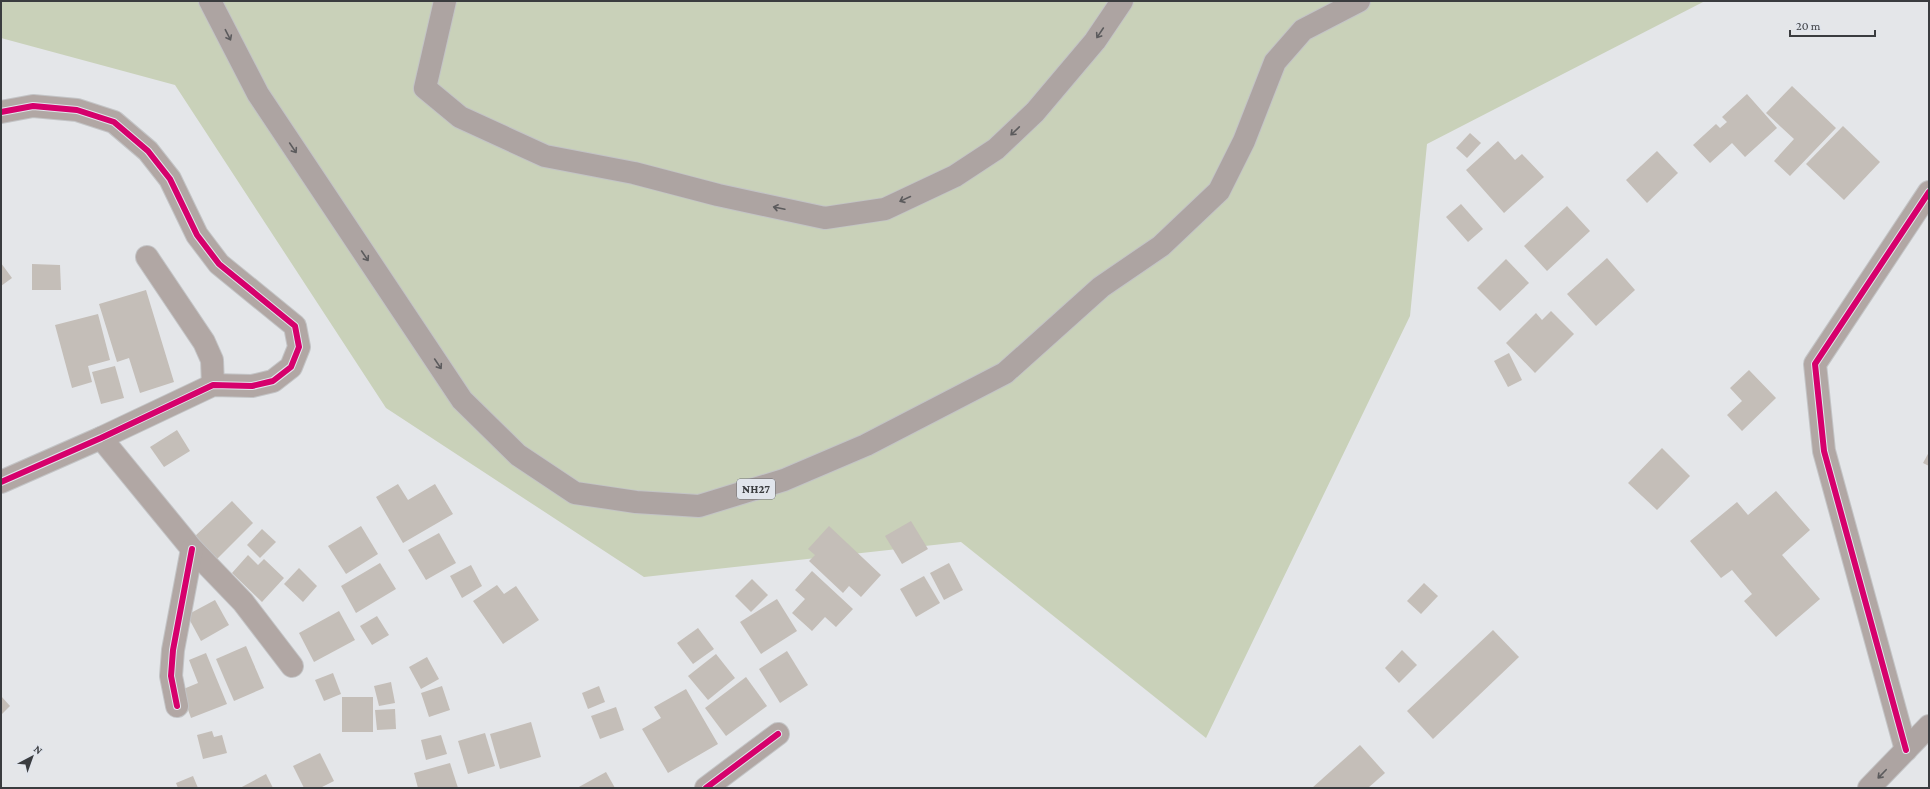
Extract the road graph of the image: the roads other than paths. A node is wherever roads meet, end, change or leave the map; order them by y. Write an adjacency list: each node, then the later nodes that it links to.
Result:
1 (210, 1): 4 (highway, NH27, one-way to 4)
2 (445, 1): 3 (highway, one-way to 2)
3 (1122, 1)
4 (1359, 1)
5 (1, 112): 8 (street)
6 (1929, 192): 16 (street)
7 (146, 257): 8 (street)
8 (213, 385): 9 (street)
9 (101, 438): 10 (street); 11 (street)
10 (1, 482)
11 (192, 549): 12 (street); 13 (street)
12 (292, 666)
13 (177, 706)
14 (1929, 726): 16 (highway)
15 (778, 734): 17 (street)
16 (1906, 750): 18 (highway, one-way to 18)
17 (706, 788)
18 (1869, 788)

